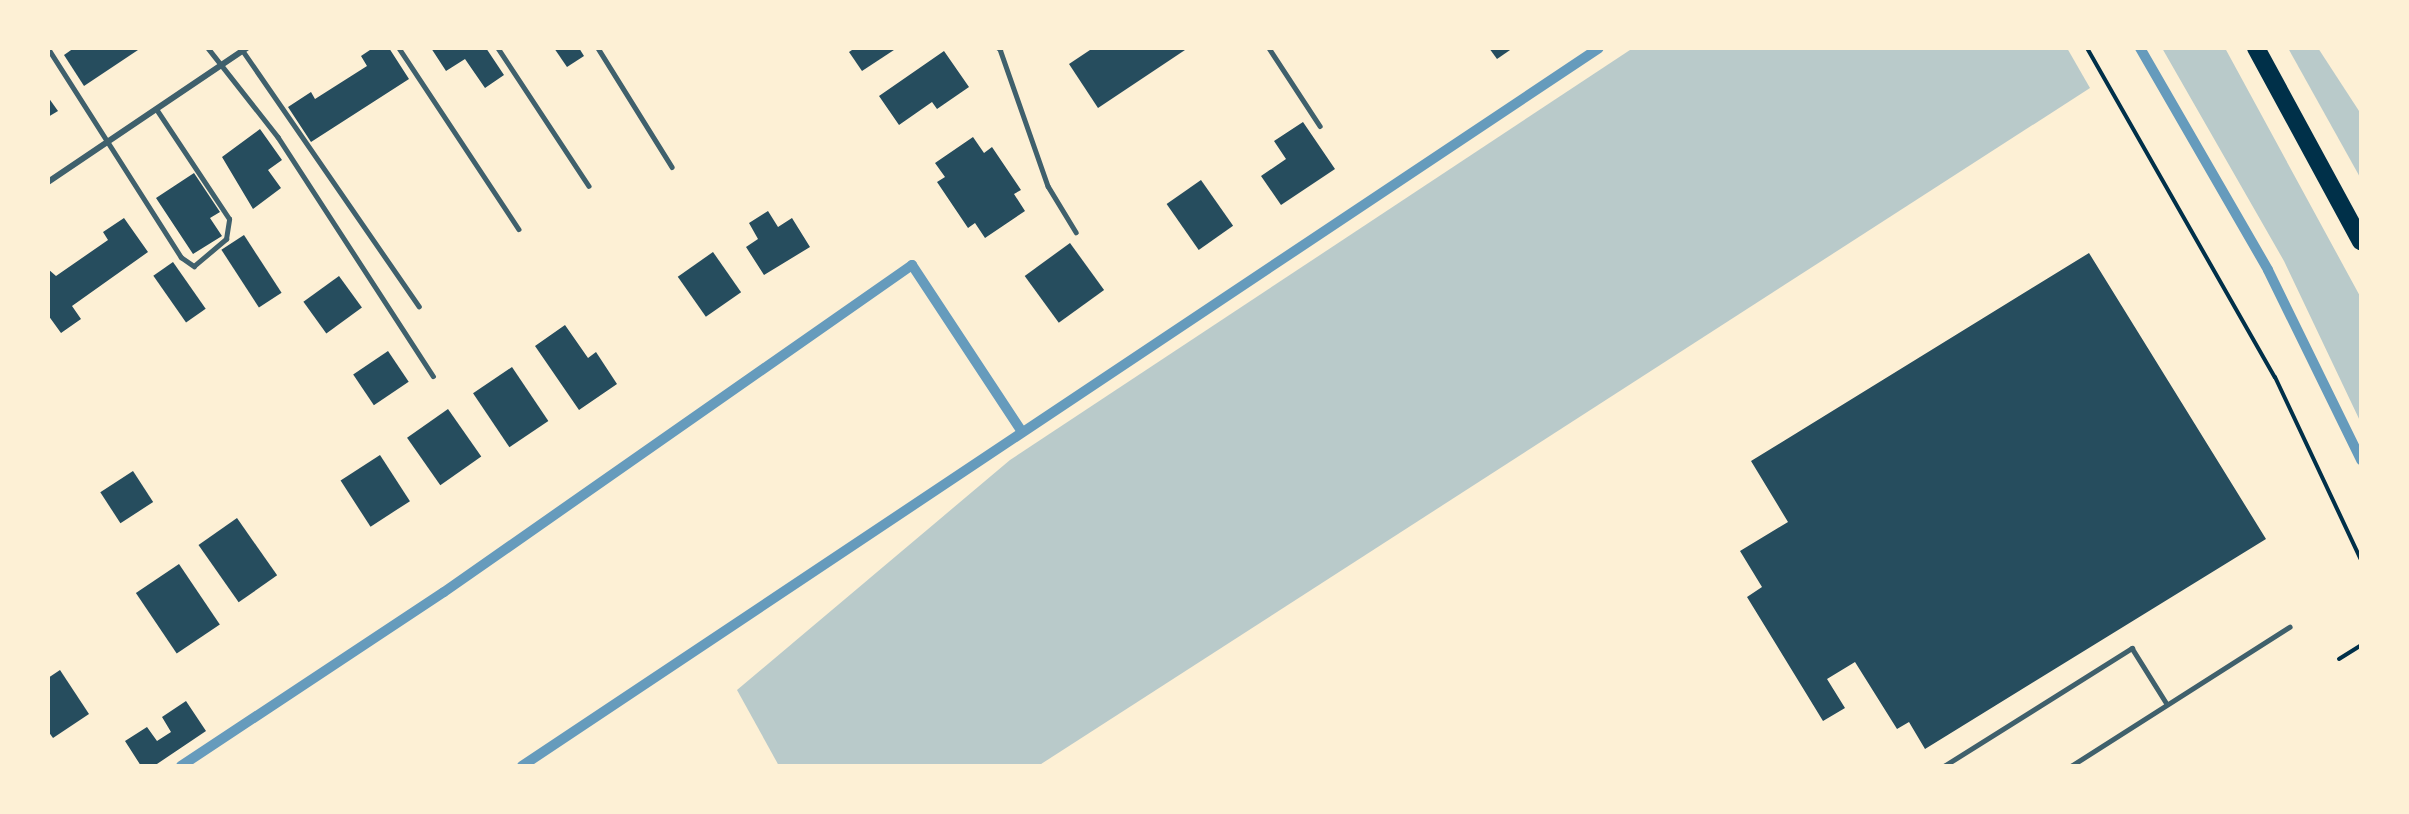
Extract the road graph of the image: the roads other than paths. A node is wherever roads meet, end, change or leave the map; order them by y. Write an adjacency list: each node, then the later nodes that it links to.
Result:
1 (48, 48): 13 (lane)
2 (208, 48): 10 (lane)
3 (399, 48): 17 (lane)
4 (498, 48): 16 (lane)
5 (598, 48): 14 (lane)
6 (1000, 48): 18 (lane)
7 (1269, 48): 12 (lane)
8 (2256, 48): 19 (highway)
9 (245, 50): 10 (street); 20 (lane)
10 (220, 66): 11 (street); 21 (lane)
11 (156, 109): 13 (street); 13 (lane)
12 (1320, 126)
13 (109, 141): 15 (street)
14 (672, 166)
15 (48, 182)
16 (589, 186)
17 (519, 229)
18 (1076, 232)
19 (2361, 241)
20 (419, 306)
21 (433, 376)
22 (2289, 627): 23 (lane)
23 (2167, 704): 24 (lane); 25 (lane)
24 (1944, 766)
25 (2071, 766)

